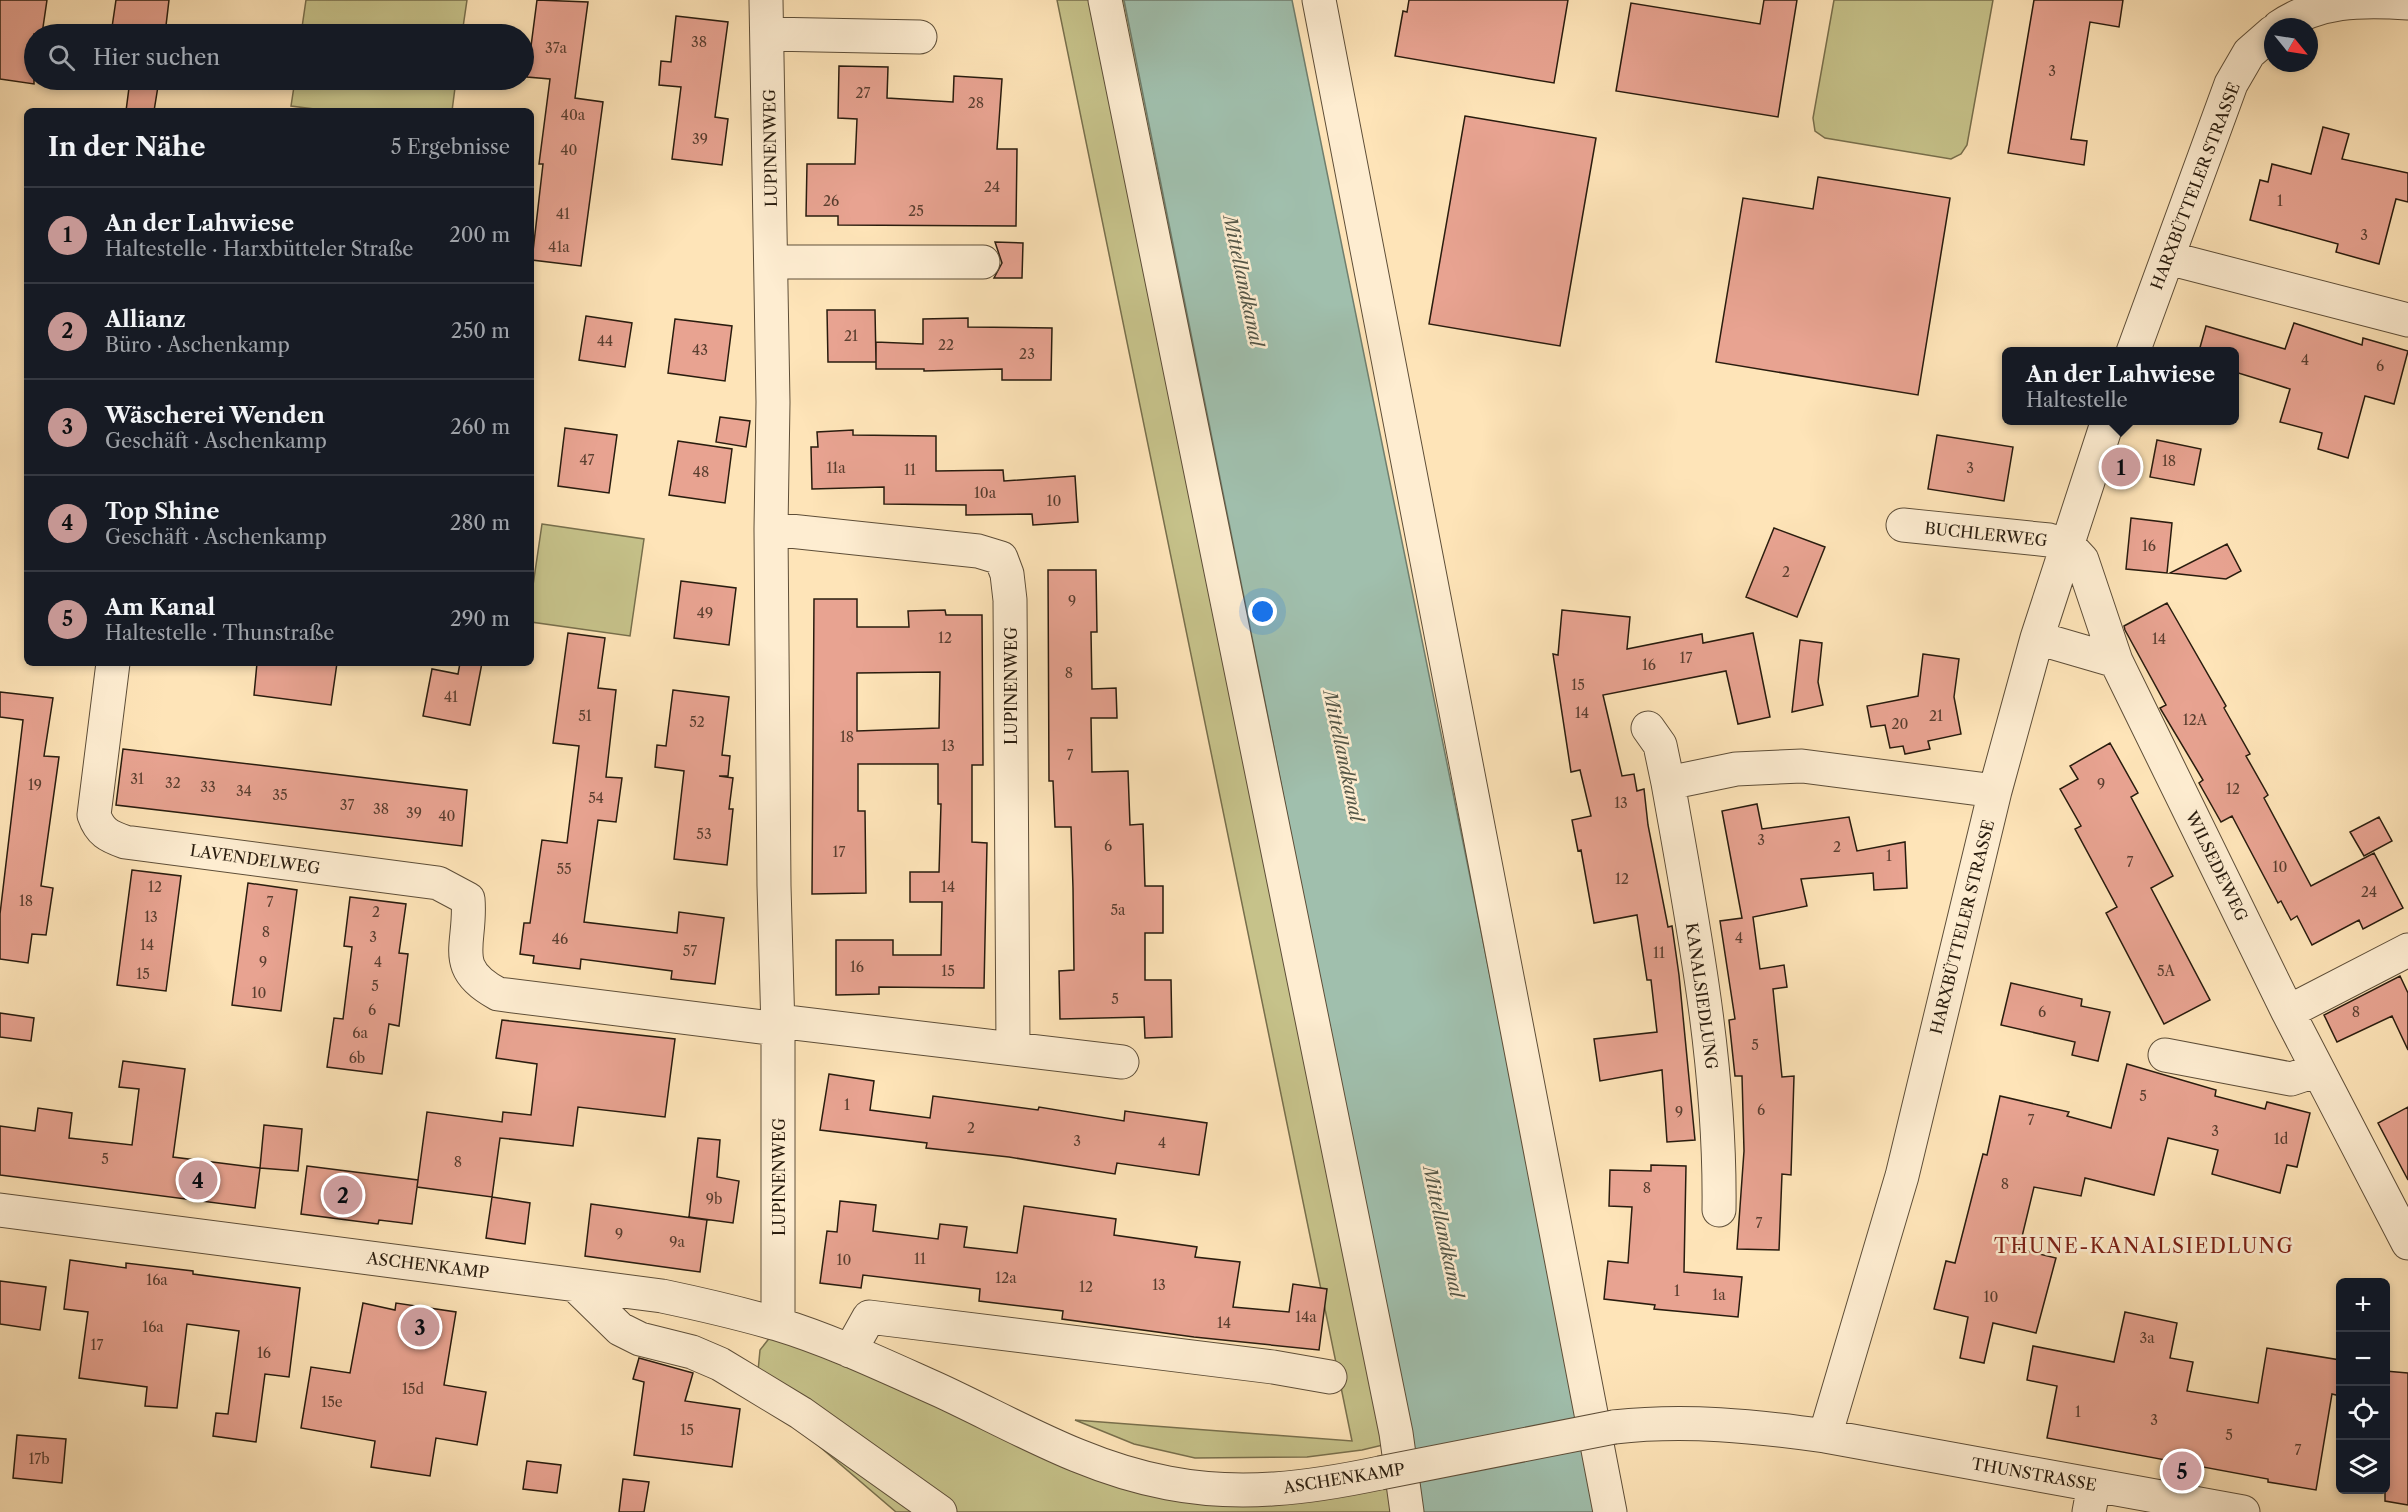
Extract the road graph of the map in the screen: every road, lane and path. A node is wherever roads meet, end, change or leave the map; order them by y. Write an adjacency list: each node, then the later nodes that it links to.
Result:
1 (766, 0): 6 (street, LUPINENWEG)
2 (1105, 0): 41 (street)
3 (1318, 0): 42 (street)
4 (2408, 3): 5 (street)
5 (2291, 18)
6 (767, 34): 7 (street); 10 (street, LUPINENWEG)
7 (920, 37)
8 (2264, 40): 9 (street, HARXBÜTTELER STRASSE)
9 (2168, 258): 12 (street); 13 (street, HARXBÜTTELER STRASSE)
10 (771, 262): 11 (street); 16 (street, LUPINENWEG)
11 (983, 262)
12 (2408, 320)
13 (2135, 347)
14 (2106, 425): 17 (street, HARXBÜTTELER STRASSE)
15 (1903, 525): 17 (street, BUCHLERWEG)
16 (771, 528): 26 (street, LUPINENWEG); 27 (street, LUPINENWEG)
17 (2069, 546): 18 (street, HARXBÜTTELER STRASSE); 19 (street, WILSEDEWEG)
18 (2037, 638): 19 (street); 23 (street, HARXBÜTTELER STRASSE)
19 (2116, 661): 25 (street, WILSEDEWEG)
20 (113, 666): 26 (street, LAVENDELWEG)
21 (1648, 728): 22 (street, KANALSIEDLUNG)
22 (1668, 783): 23 (street); 31 (street, KANALSIEDLUNG)
23 (1995, 791): 38 (street, HARXBÜTTELER STRASSE)
24 (2408, 950): 25 (street)
25 (2288, 1012): 30 (street, WILSEDEWEG)
26 (778, 1025): 27 (street); 35 (street, LUPINENWEG)
27 (1013, 1047): 29 (street)
28 (2165, 1055): 30 (street)
29 (1122, 1062)
30 (2318, 1070): 33 (street, WILSEDEWEG)
31 (1719, 1209)
32 (0, 1210): 34 (street, ASCHENKAMP)
33 (2408, 1243)
34 (575, 1285): 35 (street, ASCHENKAMP); 40 (street)
35 (778, 1324): 36 (street, ASCHENKAMP)
36 (850, 1351): 37 (street); 38 (street, ASCHENKAMP, bridge)
37 (1330, 1377)
38 (1825, 1436): 39 (street, THUNSTRASSE)
39 (2091, 1499): 43 (street, THUNSTRASSE)
40 (940, 1512)
41 (1407, 1512)
42 (1610, 1512)
43 (2243, 1512)

